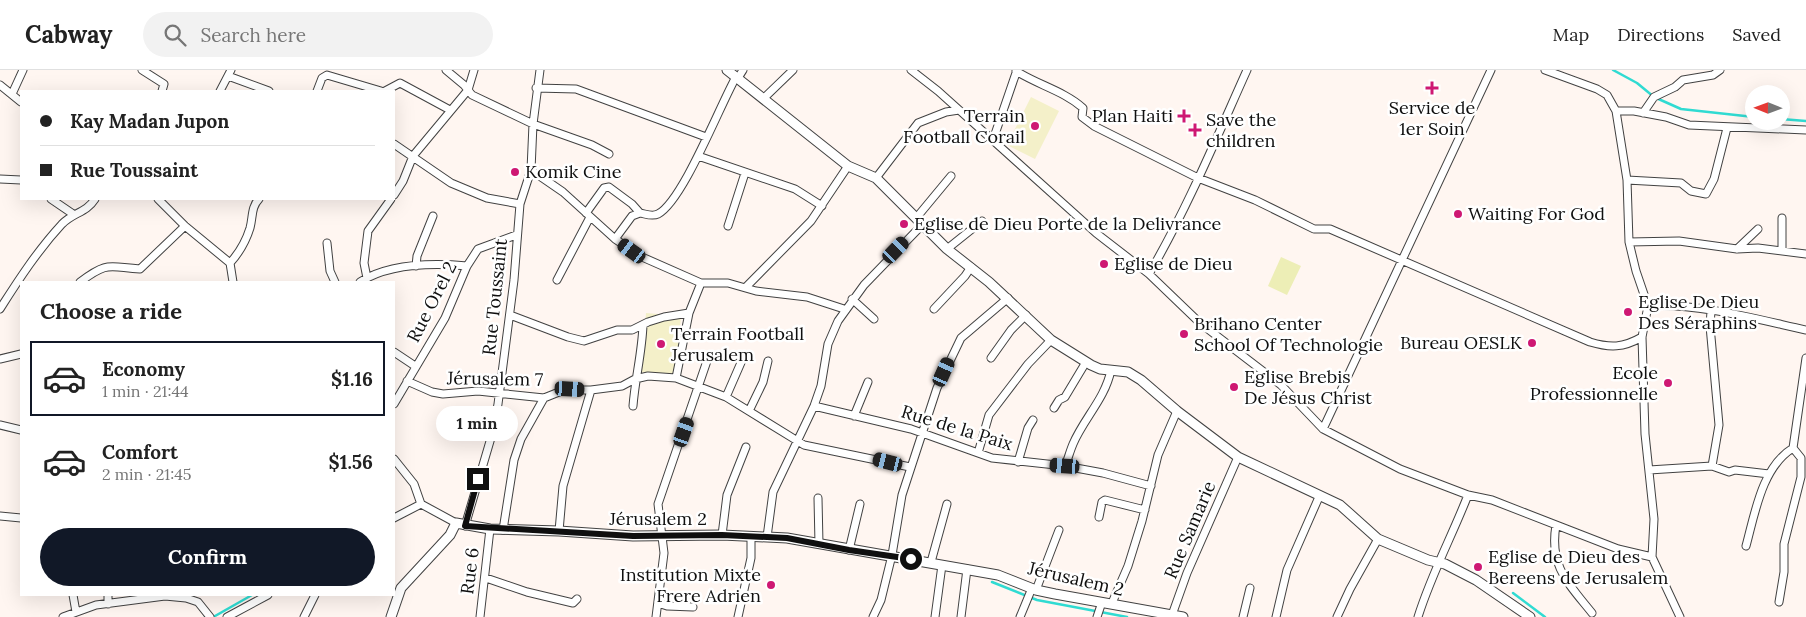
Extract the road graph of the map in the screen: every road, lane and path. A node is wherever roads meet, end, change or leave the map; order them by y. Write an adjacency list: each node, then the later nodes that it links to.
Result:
1 (23, 70): 25 (street)
2 (142, 70): 18 (street)
3 (446, 70): 24 (street)
4 (474, 70): 24 (street)
5 (540, 70): 17 (street, Rue Toussaint)
6 (727, 70): 15 (street)
7 (793, 70): 26 (street)
8 (912, 70): 29 (street)
9 (1247, 70): 46 (street)
10 (1491, 70): 78 (street)
11 (1545, 70): 30 (street)
12 (1720, 70): 31 (street)
13 (1017, 71): 36 (street); 46 (street)
14 (229, 73): 19 (street); 20 (street)
15 (739, 75): 26 (street); 35 (street)
16 (0, 85): 25 (street)
17 (536, 88): 32 (street, Rue Toussaint); 35 (street)
18 (162, 90)
19 (220, 90)
20 (266, 90)
21 (317, 90): 22 (street)
22 (378, 90)
23 (387, 90): 28 (street)
24 (468, 90): 28 (street); 32 (street)
25 (12, 94): 27 (street)
26 (763, 99): 41 (street)
27 (20, 101)
28 (450, 110): 39 (street)
29 (959, 110): 36 (street); 45 (street)
30 (1616, 112): 31 (street); 49 (street)
31 (1643, 113): 33 (street)
32 (533, 124): 38 (street); 42 (street, Rue Toussaint)
33 (1727, 128): 34 (street); 49 (street)
34 (1806, 130)
35 (706, 137): 40 (street)
36 (993, 140): 83 (street)
37 (395, 145): 39 (street)
38 (609, 154)
39 (413, 156): 50 (street); 57 (street)
40 (698, 156): 43 (street); 60 (street)
41 (848, 166): 45 (street); 59 (street)
42 (531, 170): 57 (street, Rue Toussaint); 62 (street)
43 (744, 173): 59 (street); 68 (street)
44 (951, 176): 65 (street)
45 (876, 178): 65 (street)
46 (1198, 178): 78 (street); 83 (street)
47 (0, 179): 48 (street)
48 (20, 180)
49 (1627, 180): 72 (street)
50 (395, 191)
51 (52, 200): 61 (street)
52 (94, 200): 61 (street)
53 (159, 200): 67 (street)
54 (249, 200): 58 (street)
55 (258, 200): 58 (street)
56 (390, 200): 84 (street)
57 (520, 204): 70 (street, Rue Toussaint)
58 (253, 206): 79 (street)
59 (822, 206): 91 (street)
60 (640, 213): 62 (street); 71 (street)
61 (73, 214): 95 (street)
62 (588, 215): 71 (street); 85 (street)
63 (434, 216): 80 (street)
64 (1782, 218): 76 (street)
65 (920, 220): 74 (street); 93 (street)
66 (982, 221): 74 (street)
67 (185, 226): 79 (street); 86 (street)
68 (728, 226)
69 (1758, 229): 75 (street)
70 (516, 235): 81 (street, Rue Orel 2); 100 (street, Rue Toussaint)
71 (615, 239): 90 (street)
72 (1629, 242): 75 (street); 94 (street)
73 (326, 243): 88 (street)
74 (947, 249): 82 (street)
75 (1737, 249): 76 (street)
76 (1782, 251): 77 (street)
77 (1806, 254)
78 (1403, 260): 105 (street); 136 (street)
79 (230, 263): 87 (street)
80 (416, 266): 81 (street); 84 (street)
81 (467, 266): 116 (street, Rue Orel 2)
82 (971, 267): 92 (street); 97 (street)
83 (1149, 274): 136 (street)
84 (367, 278): 89 (street)
85 (557, 280)
86 (82, 281)
87 (233, 281)
88 (335, 281)
89 (362, 281)
90 (701, 283): 91 (street); 99 (street)
91 (746, 288): 96 (street)
92 (1008, 298): 101 (street); 138 (street)
93 (852, 300): 96 (street); 102 (street)
94 (1648, 306): 98 (street); 105 (street)
95 (0, 309)
96 (844, 309): 129 (street)
97 (934, 309)
98 (1711, 311): 104 (street); 147 (street)
99 (688, 313): 103 (street); 118 (street)
100 (510, 314): 103 (street); 124 (street, Rue Toussaint)
101 (1026, 315): 106 (street); 111 (street)
102 (874, 319)
103 (643, 325): 119 (street)
104 (1806, 330)
105 (1642, 336): 149 (street)
106 (1051, 340): 115 (street); 142 (street)
107 (395, 353): 116 (street)
108 (20, 354): 113 (street)
109 (708, 358): 122 (street)
110 (744, 358): 125 (street)
111 (991, 358)
112 (1806, 358): 141 (street)
113 (0, 359)
114 (768, 361): 131 (street)
115 (1086, 362): 117 (street); 130 (street)
116 (415, 366): 120 (street, Rue Orel 2)
117 (1111, 370): 132 (street); 146 (street)
118 (676, 378): 119 (street, Jérusalem 7); 122 (street, Jérusalem 7)
119 (635, 379): 123 (street, Jérusalem 7); 128 (street)
120 (407, 381): 124 (street, Jérusalem 7); 127 (street, Rue Orel 2)
121 (868, 382): 133 (street)
122 (699, 386): 125 (street, Jérusalem 7); 170 (street)
123 (590, 390): 126 (street, Jérusalem 7); 168 (street)
124 (500, 392): 126 (street, Jérusalem 7); 163 (street, Rue Toussaint)
125 (726, 397): 131 (street, Jérusalem 7)
126 (544, 398): 166 (street)
127 (395, 402)
128 (633, 406)
129 (814, 406): 133 (street, Rue de la Paix); 139 (street)
130 (1054, 408)
131 (749, 411): 139 (street, Jérusalem 7)
132 (1177, 411): 143 (street); 151 (street)
133 (854, 416): 138 (street, Rue de la Paix)
134 (1033, 420): 145 (street)
135 (0, 425): 137 (street)
136 (1324, 429): 152 (street)
137 (20, 430)
138 (923, 434): 142 (street, Rue de la Paix); 148 (street)
139 (796, 440): 148 (street, Jérusalem 7); 172 (street)
140 (746, 447): 169 (street)
141 (1793, 448): 150 (street); 192 (street)
142 (978, 454): 145 (street, Rue de la Paix)
143 (1238, 457): 153 (street); 200 (street, Rue Samarie)
144 (395, 461): 155 (street)
145 (1018, 462): 146 (street, Rue de la Paix)
146 (1065, 466): 151 (street, Rue de la Paix)
147 (1712, 466): 149 (street); 150 (street)
148 (910, 467): 177 (street)
149 (1650, 470): 178 (street)
150 (1769, 474): 175 (street)
151 (1151, 486): 158 (street)
152 (1468, 494): 164 (street); 180 (street)
153 (1319, 497): 173 (street); 215 (street)
154 (818, 498): 174 (street)
155 (421, 504): 160 (street); 163 (street)
156 (860, 504): 176 (street)
157 (947, 504): 179 (street)
158 (1145, 510): 161 (street); 195 (street)
159 (0, 516): 162 (street)
160 (395, 517)
161 (1099, 517)
162 (20, 518)
163 (461, 524): 165 (street, Jérusalem 2); 205 (street)
164 (1556, 525): 178 (street); 199 (street)
165 (490, 529): 166 (street, Jérusalem 2); 183 (street, Rue 6)
166 (503, 530): 168 (street, Jérusalem 2)
167 (1059, 530): 185 (street)
168 (559, 531): 170 (street, Jérusalem 2)
169 (722, 535): 170 (street, Jérusalem 2); 171 (street, Jérusalem 2)
170 (662, 537): 193 (street)
171 (751, 537): 172 (street, Jérusalem 2); 208 (street)
172 (767, 537): 174 (street, Jérusalem 2)
173 (1378, 539): 180 (street); 216 (street)
174 (819, 544): 176 (street, Jérusalem 2)
175 (1746, 546)
176 (849, 550): 177 (street, Jérusalem 2)
177 (892, 555): 179 (street, Jérusalem 2); 209 (street)
178 (1652, 557): 219 (street)
179 (931, 562): 181 (street, Jérusalem 2)
180 (1438, 562): 217 (street); 218 (street)
181 (942, 565): 182 (street, Jérusalem 2); 210 (street)
182 (968, 569): 185 (street, Jérusalem 2); 211 (street)
183 (486, 578): 191 (street); 206 (street, Rue 6)
184 (1250, 588): 214 (street)
185 (1034, 589): 197 (street, Jérusalem 2); 212 (street)
186 (73, 596): 198 (street)
187 (108, 596): 194 (street)
188 (158, 596): 194 (street); 202 (street)
189 (266, 596): 203 (street)
190 (314, 596): 204 (street)
191 (577, 599)
192 (1779, 602)
193 (658, 603): 196 (street); 207 (street)
194 (108, 604): 198 (street)
195 (1112, 604): 197 (street, Jérusalem 2); 200 (street, Jérusalem 2)
196 (693, 607)
197 (1100, 610)
198 (76, 612): 201 (street)
199 (1592, 613)
200 (1166, 615): 213 (street, Jérusalem 2)
201 (63, 617)
202 (210, 617)
203 (227, 617)
204 (304, 617)
205 (392, 617)
206 (480, 617)
207 (656, 617)
208 (738, 617)
209 (873, 617)
210 (935, 617)
211 (961, 617)
212 (1020, 617)
213 (1183, 617)
214 (1243, 617)
215 (1276, 617)
216 (1337, 617)
217 (1418, 617)
218 (1530, 617)
219 (1680, 617)

